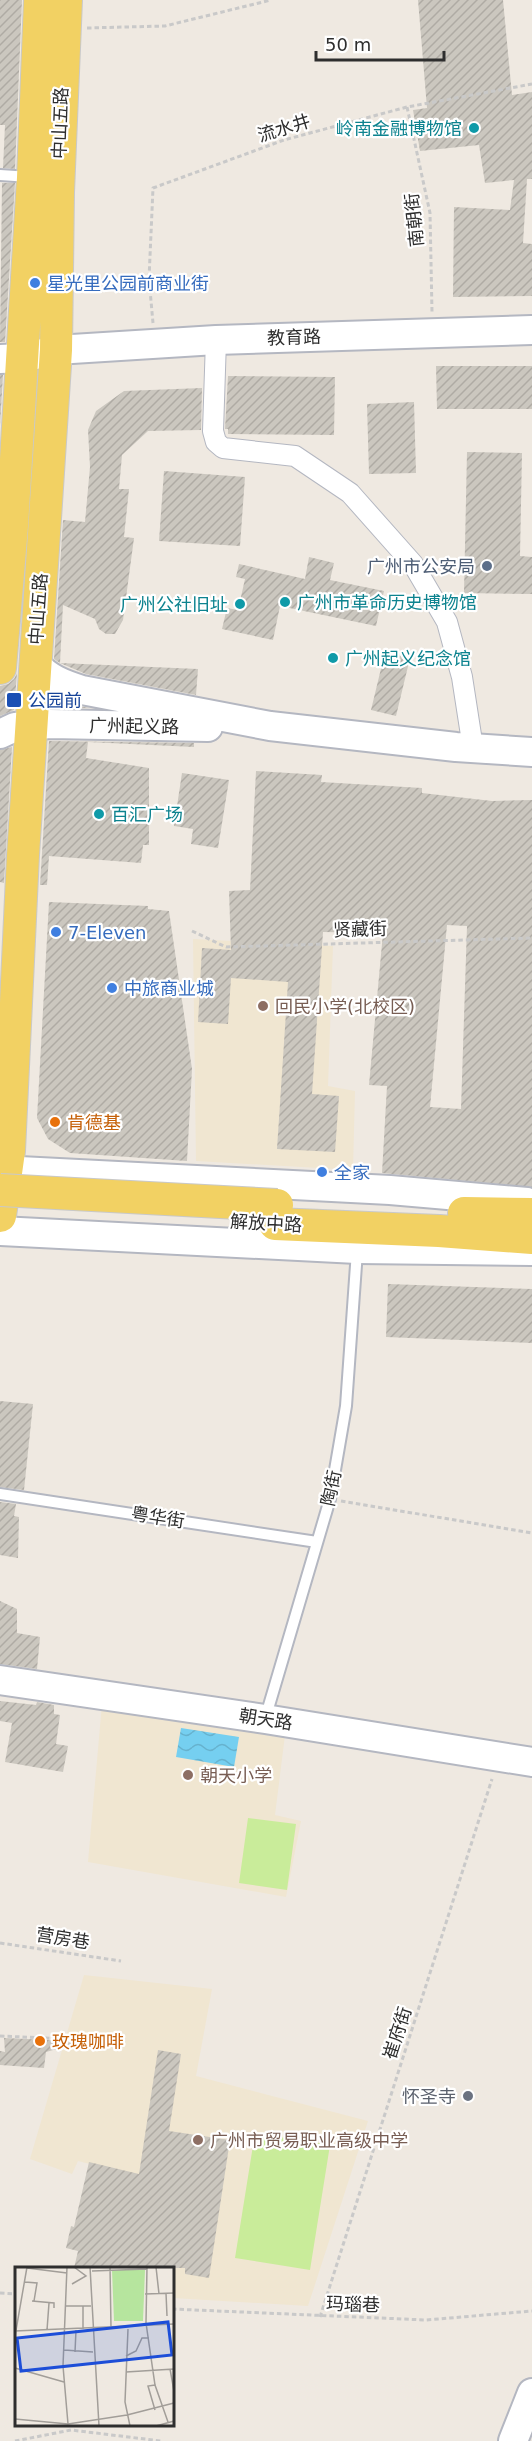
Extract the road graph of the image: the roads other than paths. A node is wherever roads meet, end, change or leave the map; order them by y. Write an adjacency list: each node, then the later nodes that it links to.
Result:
1 (40, 0): 4 (main road, 中山五路)
2 (65, 15): 7 (main road, 中山五路)
3 (0, 175): 4 (lane)
4 (33, 178): 8 (main road, 中山五路)
5 (532, 330): 6 (main road, 教育路)
6 (216, 340): 7 (main road, 教育路); 14 (street)
7 (56, 350): 8 (main road, 教育路); 9 (main road, 中山五路)
8 (11, 366): 10 (main road, 中山五路)
9 (34, 663): 11 (main road, 中山五路); 12 (main road, 广州起义路)
10 (0, 668)
11 (31, 725): 12 (main road, 广州起义路); 13 (main road, 广州起义路); 16 (main road, 中山五路)
12 (270, 726): 14 (main road, 广州起义路)
13 (0, 734)
14 (473, 748): 15 (main road, 广州起义路)
15 (532, 752)
16 (2, 1177): 17 (main road); 19 (main road, 解放中路, bridge); 21 (main road, 中山五路)
17 (532, 1202)
18 (0, 1209): 19 (main road, 解放中路)
19 (276, 1214): 20 (main road, 解放中路); 23 (main road, 解放中路)
20 (532, 1214)
21 (0, 1216)
22 (0, 1231): 24 (main road)
23 (532, 1238)
24 (357, 1249): 25 (main road); 27 (lane, 陶街)
25 (532, 1251)
26 (0, 1494): 27 (lane, 粤华街)
27 (316, 1542): 29 (lane, 陶街)
28 (0, 1680): 29 (main road, 朝天路)
29 (265, 1719): 30 (main road, 朝天路)
30 (532, 1762)
31 (532, 2393): 32 (main road)
32 (513, 2441)

